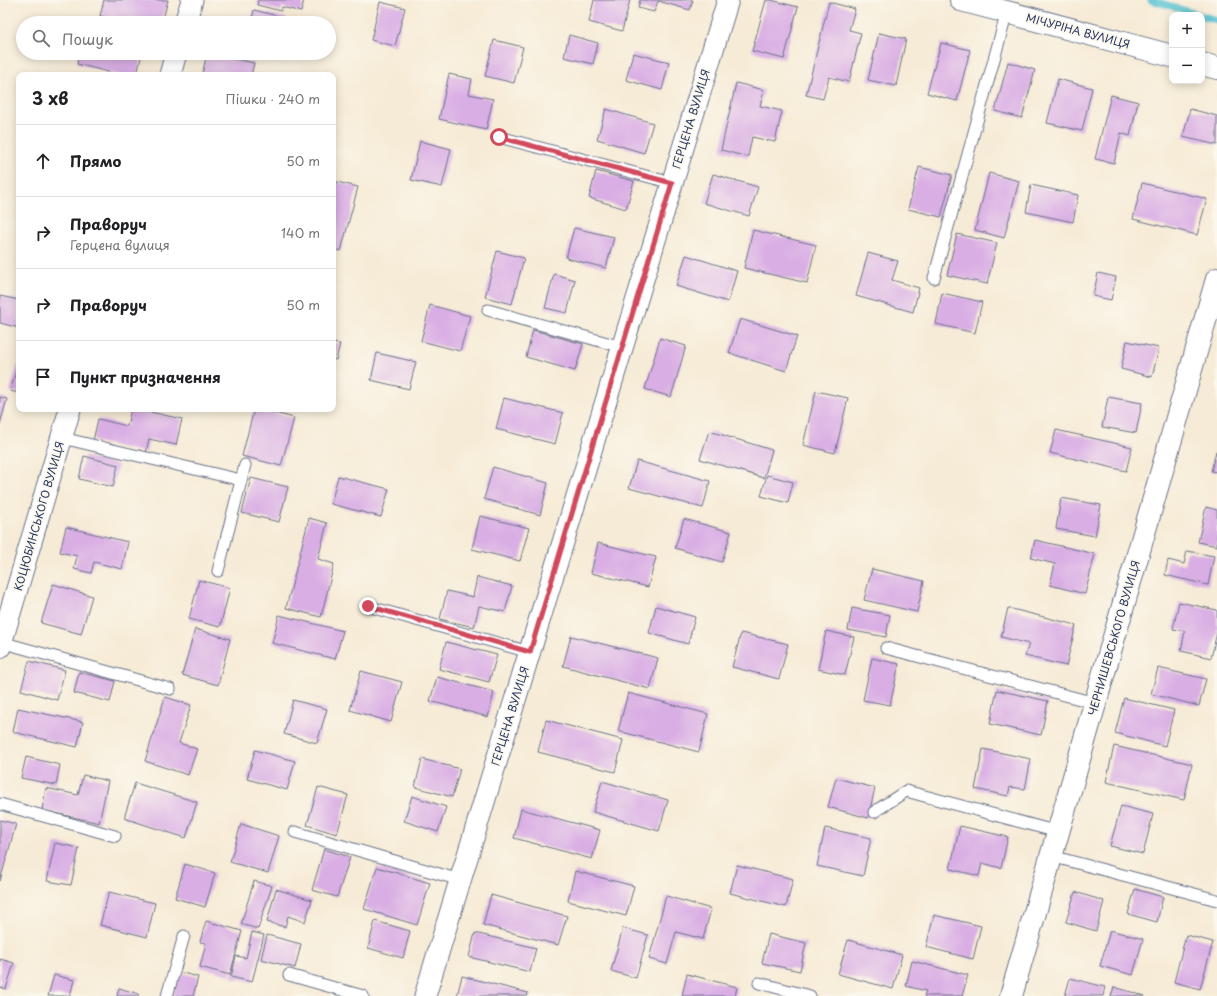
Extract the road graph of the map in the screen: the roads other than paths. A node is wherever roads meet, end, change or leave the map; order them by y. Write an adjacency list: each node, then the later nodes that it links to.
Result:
1 (192, 0): 5 (street)
2 (728, 0): 12 (street, ГЕРЦЕНА ВУЛИЦЯ)
3 (961, 0): 4 (street, МІЧУРІНА ВУЛИЦЯ)
4 (1007, 12): 6 (street, МІЧУРІНА ВУЛИЦЯ); 13 (lane)
5 (187, 16)
6 (1169, 55)
7 (174, 60): 10 (street)
8 (1205, 65): 9 (street)
9 (1217, 68)
10 (171, 72)
11 (499, 137): 12 (lane)
12 (672, 183): 16 (street, ГЕРЦЕНА ВУЛИЦЯ)
13 (934, 278)
14 (1217, 279): 27 (street, ЧЕРНИШЕВСЬКОГО ВУЛИЦЯ)
15 (488, 310): 16 (lane)
16 (622, 347): 25 (street, ГЕРЦЕНА ВУЛИЦЯ)
17 (69, 412): 18 (street, КОЦЮБИНСЬКОГО ВУЛИЦЯ)
18 (62, 438): 20 (lane); 23 (street, КОЦЮБИНСЬКОГО ВУЛИЦЯ)
19 (245, 465): 20 (lane)
20 (241, 480): 21 (lane)
21 (218, 571)
22 (368, 606): 25 (lane)
23 (1, 644): 26 (lane)
24 (886, 648): 27 (lane)
25 (530, 652): 34 (street, ГЕРЦЕНА ВУЛИЦЯ)
26 (170, 689)
27 (1095, 703): 31 (street, ЧЕРНИШЕВСЬКОГО ВУЛИЦЯ)
28 (0, 804): 32 (lane)
29 (874, 812): 31 (lane)
30 (295, 832): 34 (lane)
31 (1058, 832): 33 (street, ЧЕРНИШЕВСЬКОГО ВУЛИЦЯ)
32 (116, 836)
33 (1051, 856): 35 (lane); 43 (street, ЧЕРНИШЕВСЬКОГО ВУЛИЦЯ)
34 (460, 880): 41 (street, ГЕРЦЕНА ВУЛИЦЯ)
35 (1217, 900)
36 (184, 936): 39 (lane)
37 (289, 975): 40 (lane)
38 (760, 983): 42 (lane)
39 (167, 996)
40 (363, 996)
41 (425, 996)
42 (810, 996)
43 (1011, 996)

